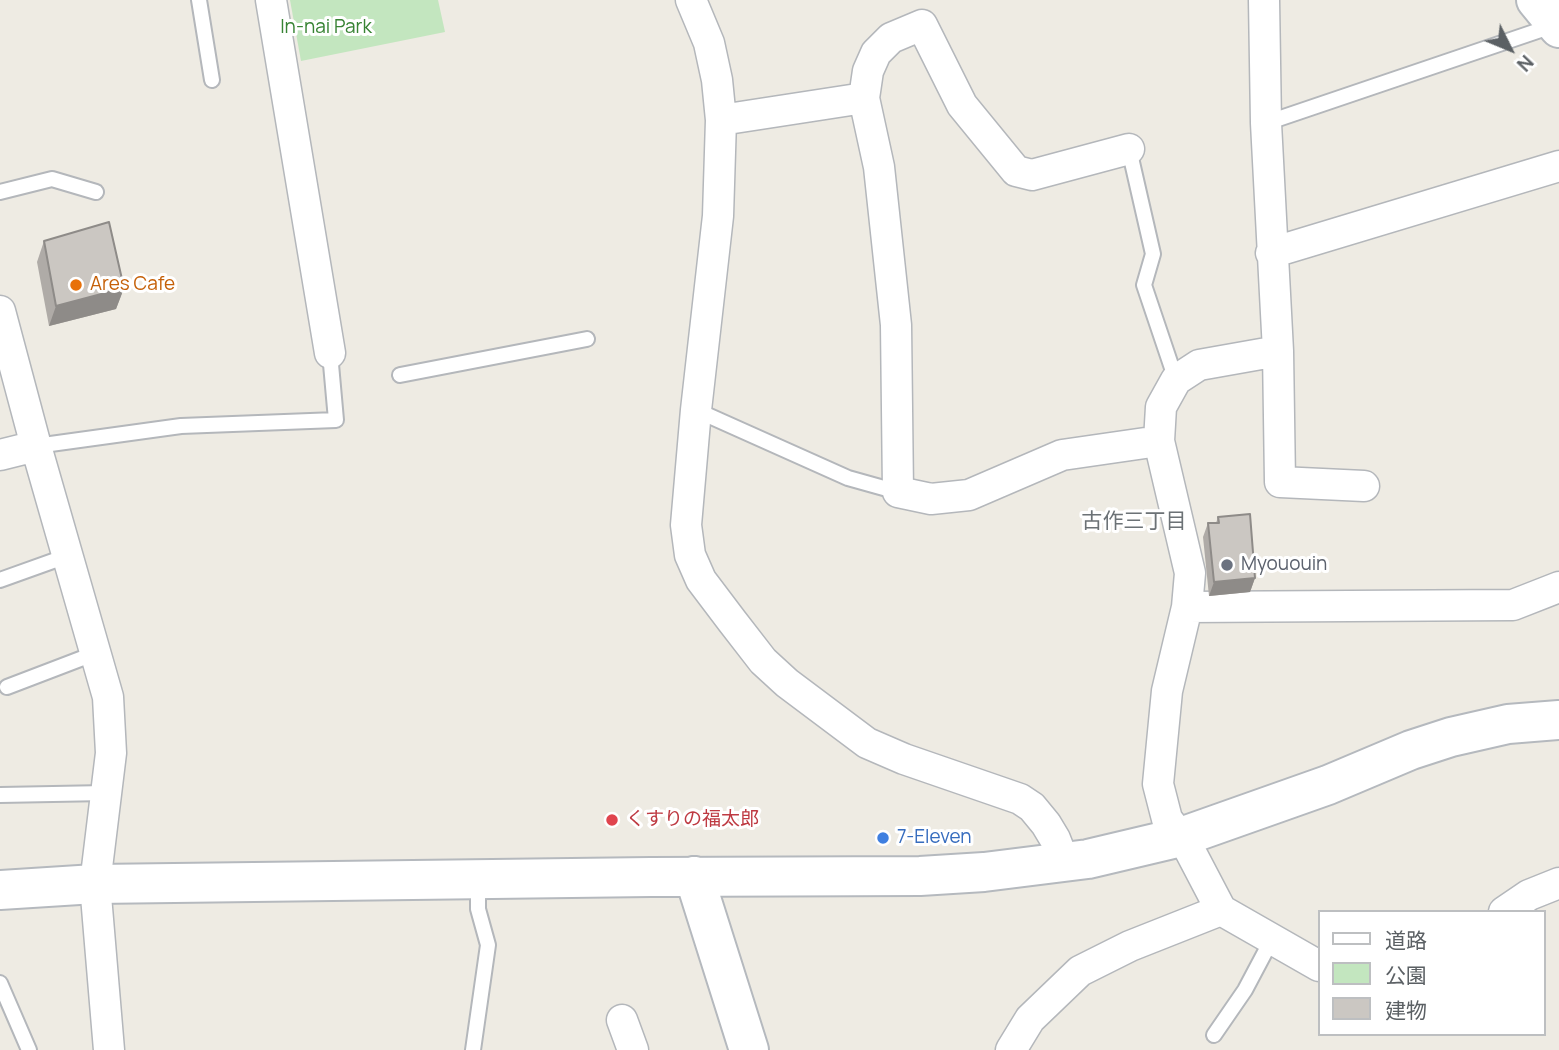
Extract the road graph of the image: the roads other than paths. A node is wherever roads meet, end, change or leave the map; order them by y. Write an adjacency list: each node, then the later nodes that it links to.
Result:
1 (199, 0): 6 (lane)
2 (271, 0): 18 (street)
3 (691, 0): 8 (street)
4 (1264, 0): 9 (street)
5 (1553, 19): 9 (lane)
6 (212, 80)
7 (864, 98): 8 (street); 10 (street); 26 (street)
8 (721, 120): 21 (street)
9 (1266, 123): 14 (street)
10 (1129, 149): 20 (lane)
11 (1559, 166): 14 (street)
12 (0, 192): 13 (lane)
13 (96, 192)
14 (1271, 253): 17 (street)
15 (0, 311): 23 (street)
16 (587, 339): 19 (lane)
17 (1278, 351): 20 (street); 25 (street)
18 (330, 354): 23 (lane)
19 (400, 375)
20 (1176, 380): 22 (street)
21 (696, 410): 26 (lane); 37 (street)
22 (1159, 441): 26 (street); 30 (street)
23 (36, 446): 24 (street); 27 (street)
24 (0, 455)
25 (1364, 486)
26 (898, 492)
27 (67, 556): 28 (lane); 31 (street)
28 (0, 580)
29 (1559, 587): 30 (street)
30 (1187, 607): 36 (street)
31 (96, 653): 32 (lane); 34 (street)
32 (7, 687)
33 (1559, 720): 36 (street)
34 (106, 793): 35 (lane); 41 (street)
35 (0, 795)
36 (1181, 837): 37 (street); 43 (street)
37 (1064, 862): 38 (street)
38 (669, 876): 39 (street); 54 (street)
39 (478, 879): 41 (street); 52 (lane)
40 (1559, 883): 44 (street)
41 (95, 884): 42 (street); 51 (street)
42 (0, 890)
43 (1221, 910): 45 (street); 55 (street)
44 (1507, 910)
45 (1272, 939): 46 (street); 49 (lane)
46 (1318, 965)
47 (0, 983): 50 (lane)
48 (622, 1020): 53 (street)
49 (1214, 1035)
50 (29, 1050)
51 (109, 1050)
52 (473, 1050)
53 (633, 1050)
54 (749, 1050)
55 (1011, 1050)

